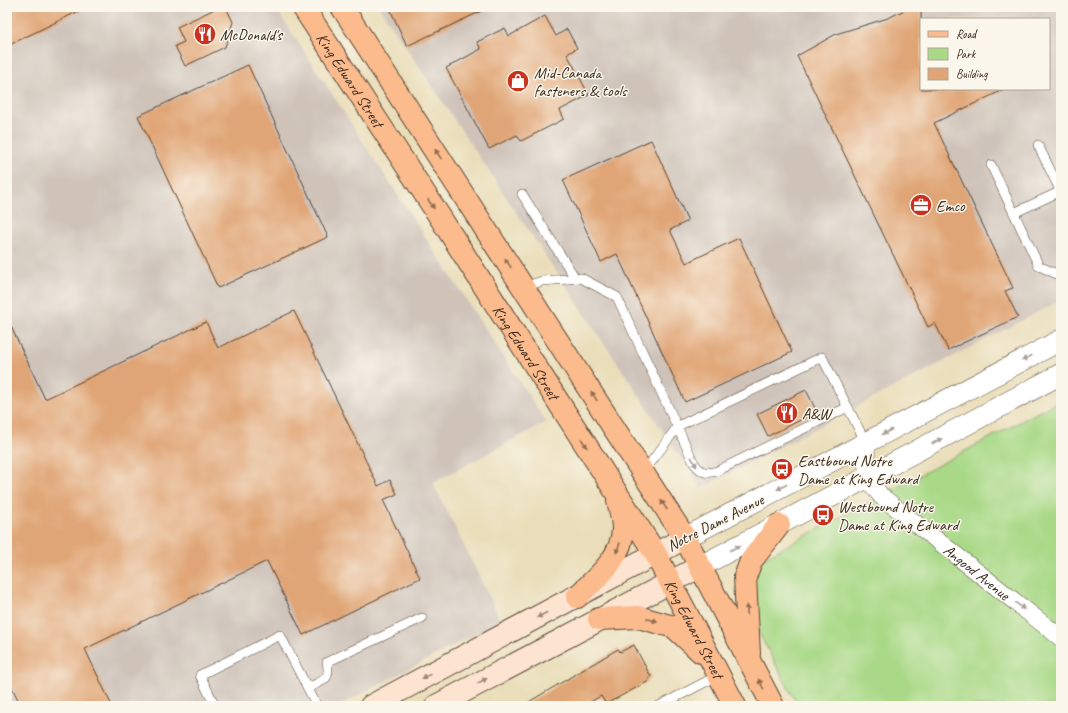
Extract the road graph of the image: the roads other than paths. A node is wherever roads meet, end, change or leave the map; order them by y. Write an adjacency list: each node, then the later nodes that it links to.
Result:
1 (303, 7): 18 (main road, King Edward Street, one-way to 18)
2 (342, 7): 10 (main road, King Edward Street, one-way to 2)
3 (1038, 145): 5 (lane)
4 (991, 165): 7 (lane)
5 (1061, 190): 7 (lane)
6 (522, 194): 9 (lane)
7 (1014, 213): 8 (lane)
8 (1061, 276)
9 (575, 278): 10 (lane); 14 (lane)
10 (524, 287): 16 (main road, King Edward Street, one-way to 10)
11 (1061, 340): 15 (street, Notre Dame Avenue, one-way to 15)
12 (1061, 374): 17 (street, Notre Dame Avenue, one-way to 12)
13 (848, 407): 14 (lane, one-way to 13); 14 (lane); 15 (lane)
14 (678, 426): 16 (lane)
15 (866, 444): 17 (street); 20 (street, Notre Dame Avenue, one-way to 20)
16 (643, 473): 20 (main road, King Edward Street, one-way to 16)
17 (867, 478): 19 (street, Notre Dame Avenue); 27 (street, Angood Avenue, one-way to 27)
18 (618, 496): 21 (main road, King Edward Street); 24 (main road, one-way to 24)
19 (779, 525): 22 (street, Notre Dame Avenue, one-way to 19); 28 (main road, one-way to 19)
20 (685, 538): 21 (main road, Notre Dame Avenue); 22 (main road, King Edward Street)
21 (655, 553): 23 (main road, King Edward Street); 24 (main road, Notre Dame Avenue)
22 (701, 566): 23 (main road, Notre Dame Avenue); 28 (main road, King Edward Street)
23 (671, 582): 26 (main road, Notre Dame Avenue); 29 (main road, King Edward Street)
24 (577, 597): 33 (main road, Notre Dame Avenue, one-way to 33)
25 (422, 618): 30 (lane)
26 (599, 619): 29 (main road, one-way to 29); 34 (main road, Notre Dame Avenue, one-way to 26)
27 (1061, 638)
28 (750, 663): 37 (main road, King Edward Street, one-way to 28)
29 (716, 670): 35 (lane); 36 (main road, King Edward Street)
30 (308, 688): 31 (lane); 32 (lane)
31 (215, 706)
32 (317, 706)
33 (371, 706)
34 (436, 706)
35 (660, 706)
36 (735, 706)
37 (772, 706)

